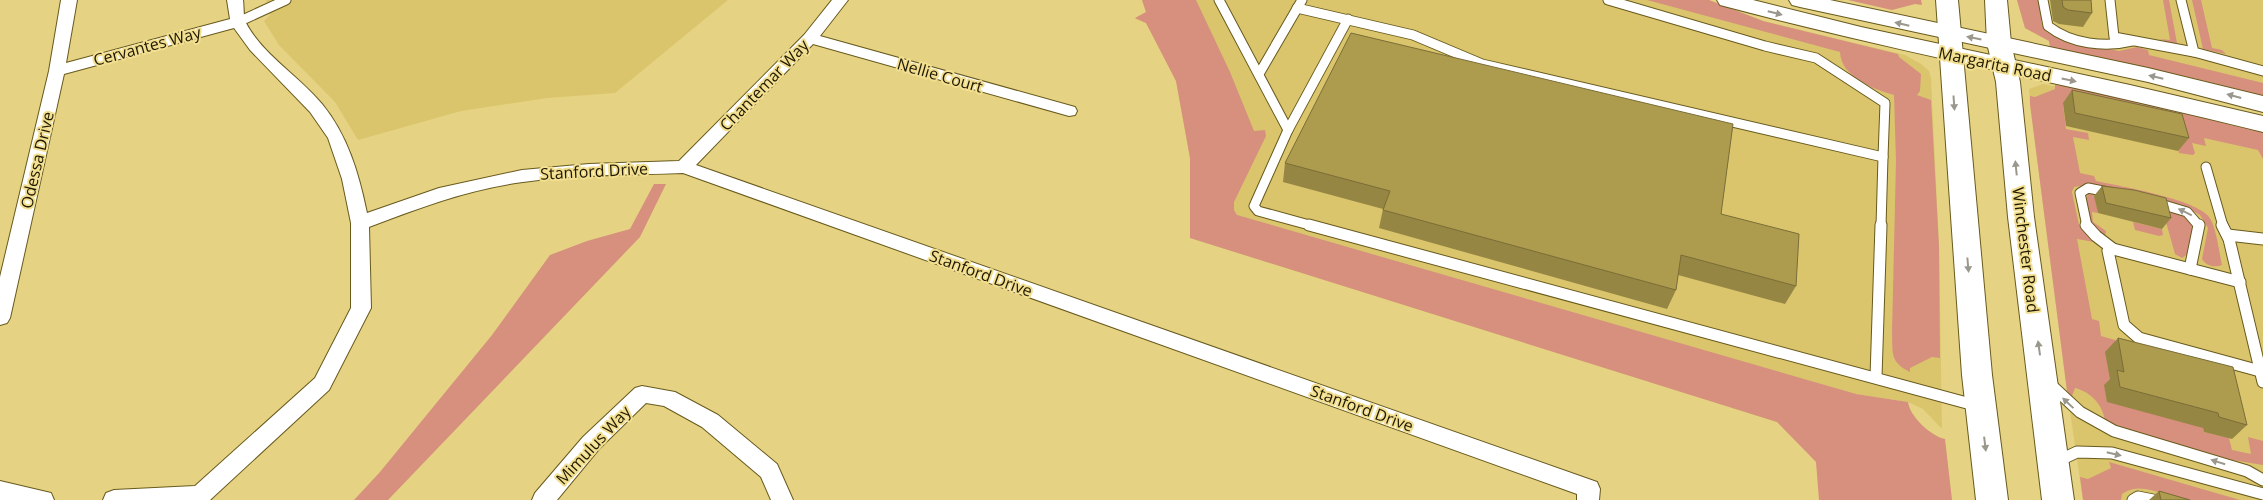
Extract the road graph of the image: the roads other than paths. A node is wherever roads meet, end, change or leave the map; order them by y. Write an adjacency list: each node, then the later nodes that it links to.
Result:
1 (69, 0): 22 (street, Odessa Drive)
2 (235, 0): 16 (street)
3 (286, 0): 16 (lane)
4 (840, 0): 17 (street, Chantemar Way)
5 (1220, 0): 24 (lane)
6 (1608, 0): 31 (lane)
7 (1728, 0): 19 (main road, Margarita Road, one-way to 19)
8 (1800, 0): 19 (main road, Margarita Road, one-way to 8)
9 (1947, 0): 19 (main road)
10 (1996, 0): 21 (main road, Winchester Road)
11 (2043, 0): 18 (lane)
12 (2110, 0): 18 (lane)
13 (2180, 0): 20 (lane)
14 (1299, 4): 15 (lane); 24 (lane)
15 (1348, 19): 30 (lane); 31 (lane)
16 (238, 22): 22 (street, Cervantes Way); 36 (street)
17 (810, 38): 26 (street, Nellie Court); 32 (street, Chantemar Way)
18 (2133, 41): 20 (lane)
19 (1950, 44): 21 (main road, Margarita Road); 46 (main road, one-way to 46)
20 (2194, 52): 23 (lane)
21 (2002, 54): 25 (main road, Margarita Road, one-way to 21); 27 (main road, Margarita Road, one-way to 27); 43 (main road, Winchester Road, one-way to 21)
22 (57, 71): 42 (street, Odessa Drive)
23 (2263, 71)
24 (1259, 74): 30 (lane)
25 (2263, 104)
26 (1069, 111)
27 (2223, 114): 28 (lane); 29 (main road, Margarita Road)
28 (2263, 116)
29 (2263, 124)
30 (1288, 130): 45 (lane)
31 (1883, 157): 45 (lane)
32 (684, 167): 36 (street, Stanford Drive); 50 (street, Stanford Drive)
33 (2206, 167): 37 (lane)
34 (2124, 195): 39 (lane)
35 (2143, 200): 40 (lane, one-way to 35)
36 (360, 223): 53 (street)
37 (2228, 235): 38 (lane); 41 (lane)
38 (2263, 239)
39 (2113, 249): 40 (lane); 44 (lane)
40 (2190, 269): 41 (lane)
41 (2240, 282): 44 (lane)
42 (0, 318)
43 (2042, 375): 47 (main road, Winchester Road); 48 (lane, one-way to 43)
44 (2262, 376)
45 (1876, 378): 46 (lane)
46 (1981, 407): 56 (main road, one-way to 56)
47 (2054, 466): 51 (lane, one-way to 51); 57 (main road, Winchester Road)
48 (2263, 480)
49 (0, 490): 52 (street)
50 (1588, 494)
51 (2263, 494)
52 (43, 500)
53 (114, 500)
54 (543, 500): 55 (street, Mimulus Way)
55 (782, 500)
56 (1992, 500)
57 (2058, 500)
58 (2132, 500): 59 (lane)
59 (2153, 500)

